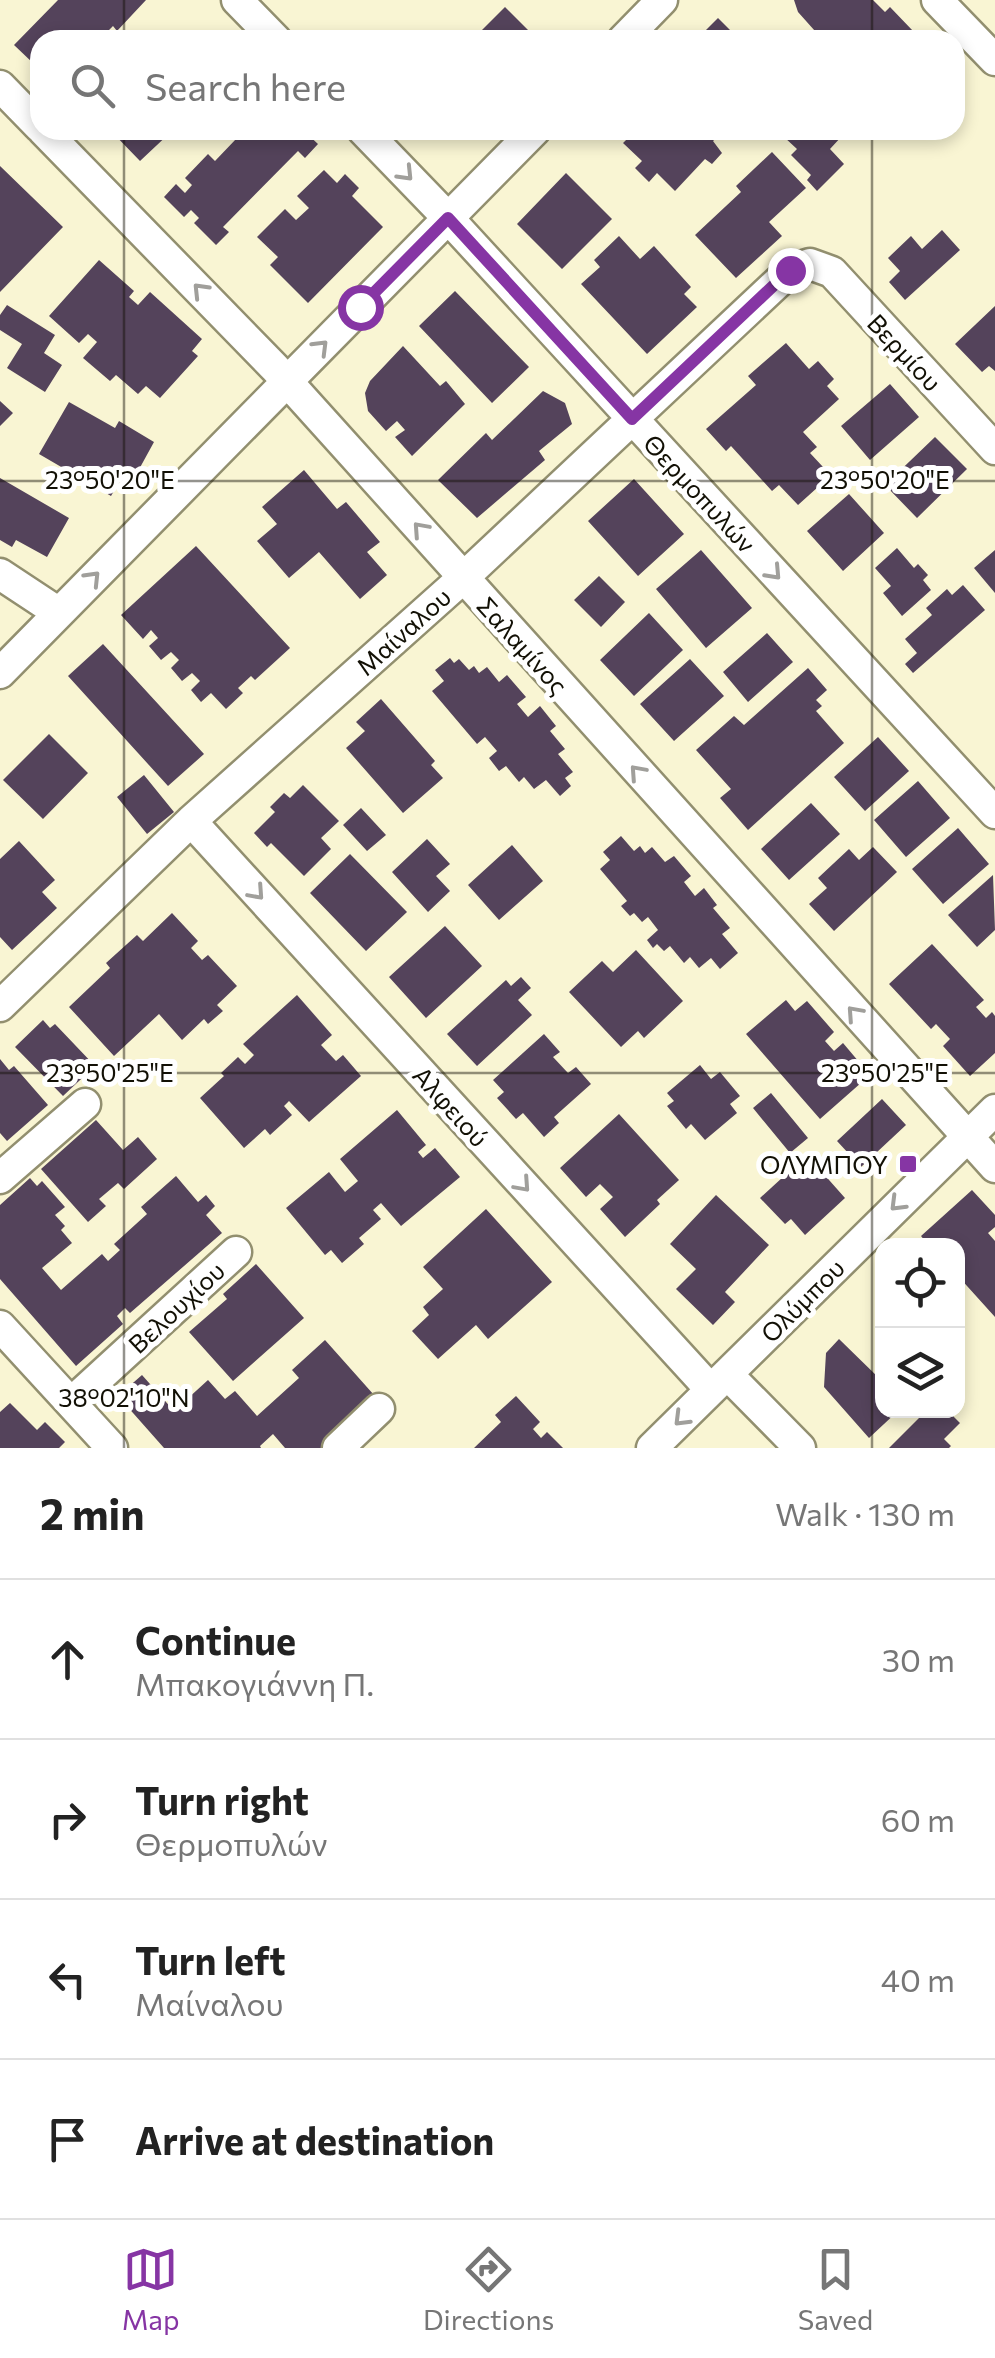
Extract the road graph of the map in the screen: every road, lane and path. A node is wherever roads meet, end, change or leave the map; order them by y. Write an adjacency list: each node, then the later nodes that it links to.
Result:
1 (237, 0): 4 (street)
2 (662, 0): 5 (street)
3 (937, 0): 6 (street)
4 (266, 30)
5 (633, 30)
6 (995, 60)
7 (0, 86): 8 (street, Σαλαμίνος)
8 (30, 116)
9 (54, 140): 14 (street, Σαλαμίνος, one-way to 9)
10 (373, 140): 12 (street, Θερμοπυλών, one-way to 12)
11 (524, 140): 12 (street)
12 (448, 218): 14 (street, one-way to 12); 15 (street, Θερμοπυλών)
13 (810, 264): 15 (street, Μαίναλου); 16 (street, Βερμίου)
14 (287, 382): 18 (street, Σαλαμίνος, one-way to 14); 19 (street, one-way to 14)
15 (632, 419): 18 (street, Μαίναλου); 21 (street, Θερμοπυλών, one-way to 21)
16 (995, 449)
17 (0, 574): 19 (street)
18 (463, 578): 22 (street, Μαίναλου); 26 (street, Σαλαμίνος, one-way to 18)
19 (59, 613): 20 (street)
20 (0, 673)
21 (995, 814)
22 (191, 822): 23 (street, Μαίναλου); 31 (street, Αλφειού, one-way to 31)
23 (5, 990)
24 (85, 1104): 28 (street)
25 (995, 1110): 26 (street, Ολύμπου)
26 (967, 1136): 27 (street, Σαλαμίνος); 31 (street, Ολύμπου, one-way to 31)
27 (995, 1167)
28 (0, 1178)
29 (236, 1252): 32 (street, Βελουχίου)
30 (0, 1326): 32 (street)
31 (719, 1382): 36 (street, Ολύμπου, one-way to 36); 37 (street, Αλφειού)
32 (71, 1404): 34 (street)
33 (379, 1410): 35 (street)
34 (112, 1448)
35 (338, 1448)
36 (652, 1448)
37 (800, 1448)

